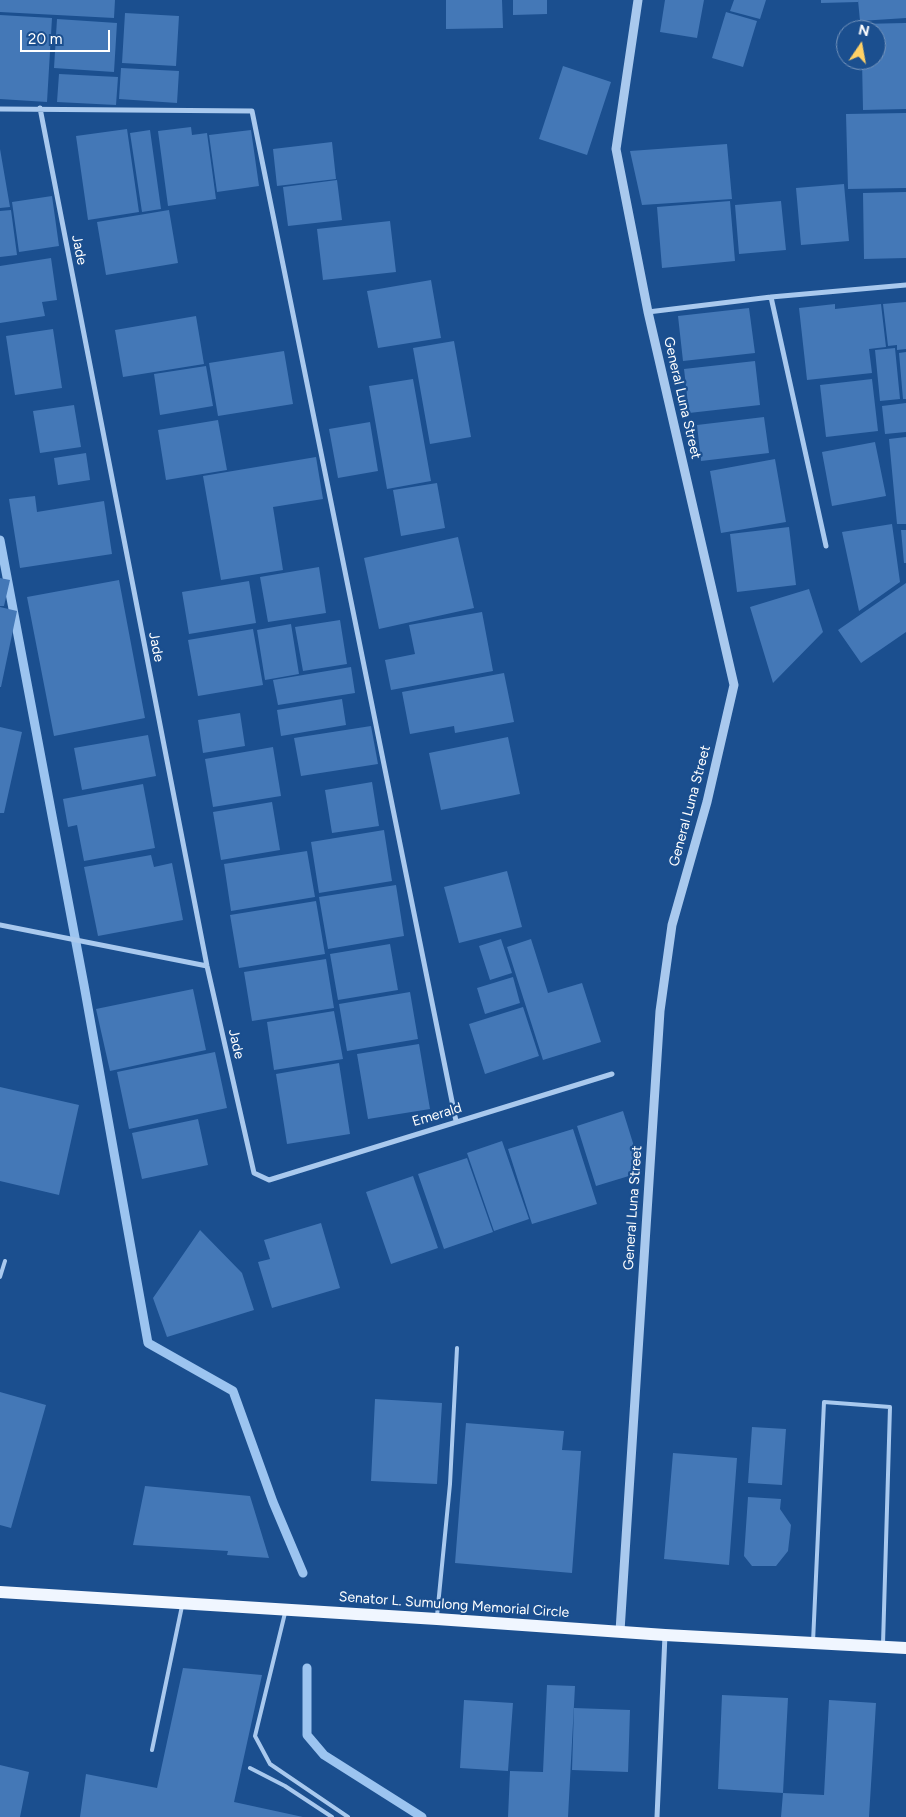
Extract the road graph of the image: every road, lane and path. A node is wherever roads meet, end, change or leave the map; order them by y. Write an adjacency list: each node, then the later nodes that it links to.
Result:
1 (638, 0): 6 (street, General Luna Street)
2 (40, 108): 3 (street); 9 (street, Jade); 11 (street)
3 (0, 109)
4 (906, 285): 5 (street)
5 (771, 298): 6 (street); 7 (street)
6 (648, 312): 20 (street, General Luna Street)
7 (826, 546)
8 (0, 925): 9 (street)
9 (207, 966): 12 (street, Jade)
10 (612, 1074): 11 (street, Emerald)
11 (456, 1121): 12 (street, Emerald)
12 (269, 1180)
13 (5, 1262): 14 (lane)
14 (0, 1277)
15 (457, 1348): 19 (lane)
16 (0, 1592): 17 (main road, Senator L. Sumulong Memorial Circle)
17 (183, 1604): 18 (main road, Senator L. Sumulong Memorial Circle); 25 (lane)
18 (286, 1610): 19 (main road, Senator L. Sumulong Memorial Circle); 28 (lane)
19 (437, 1619): 20 (main road, Senator L. Sumulong Memorial Circle)
20 (620, 1631): 21 (main road, Senator L. Sumulong Memorial Circle)
21 (665, 1634): 22 (main road, Senator L. Sumulong Memorial Circle); 29 (street)
22 (813, 1642): 23 (main road, Senator L. Sumulong Memorial Circle); 23 (lane)
23 (883, 1647): 24 (main road, Senator L. Sumulong Memorial Circle)
24 (906, 1648)
25 (152, 1750)
26 (250, 1768): 27 (lane)
27 (332, 1817)
28 (348, 1817)
29 (657, 1817)

